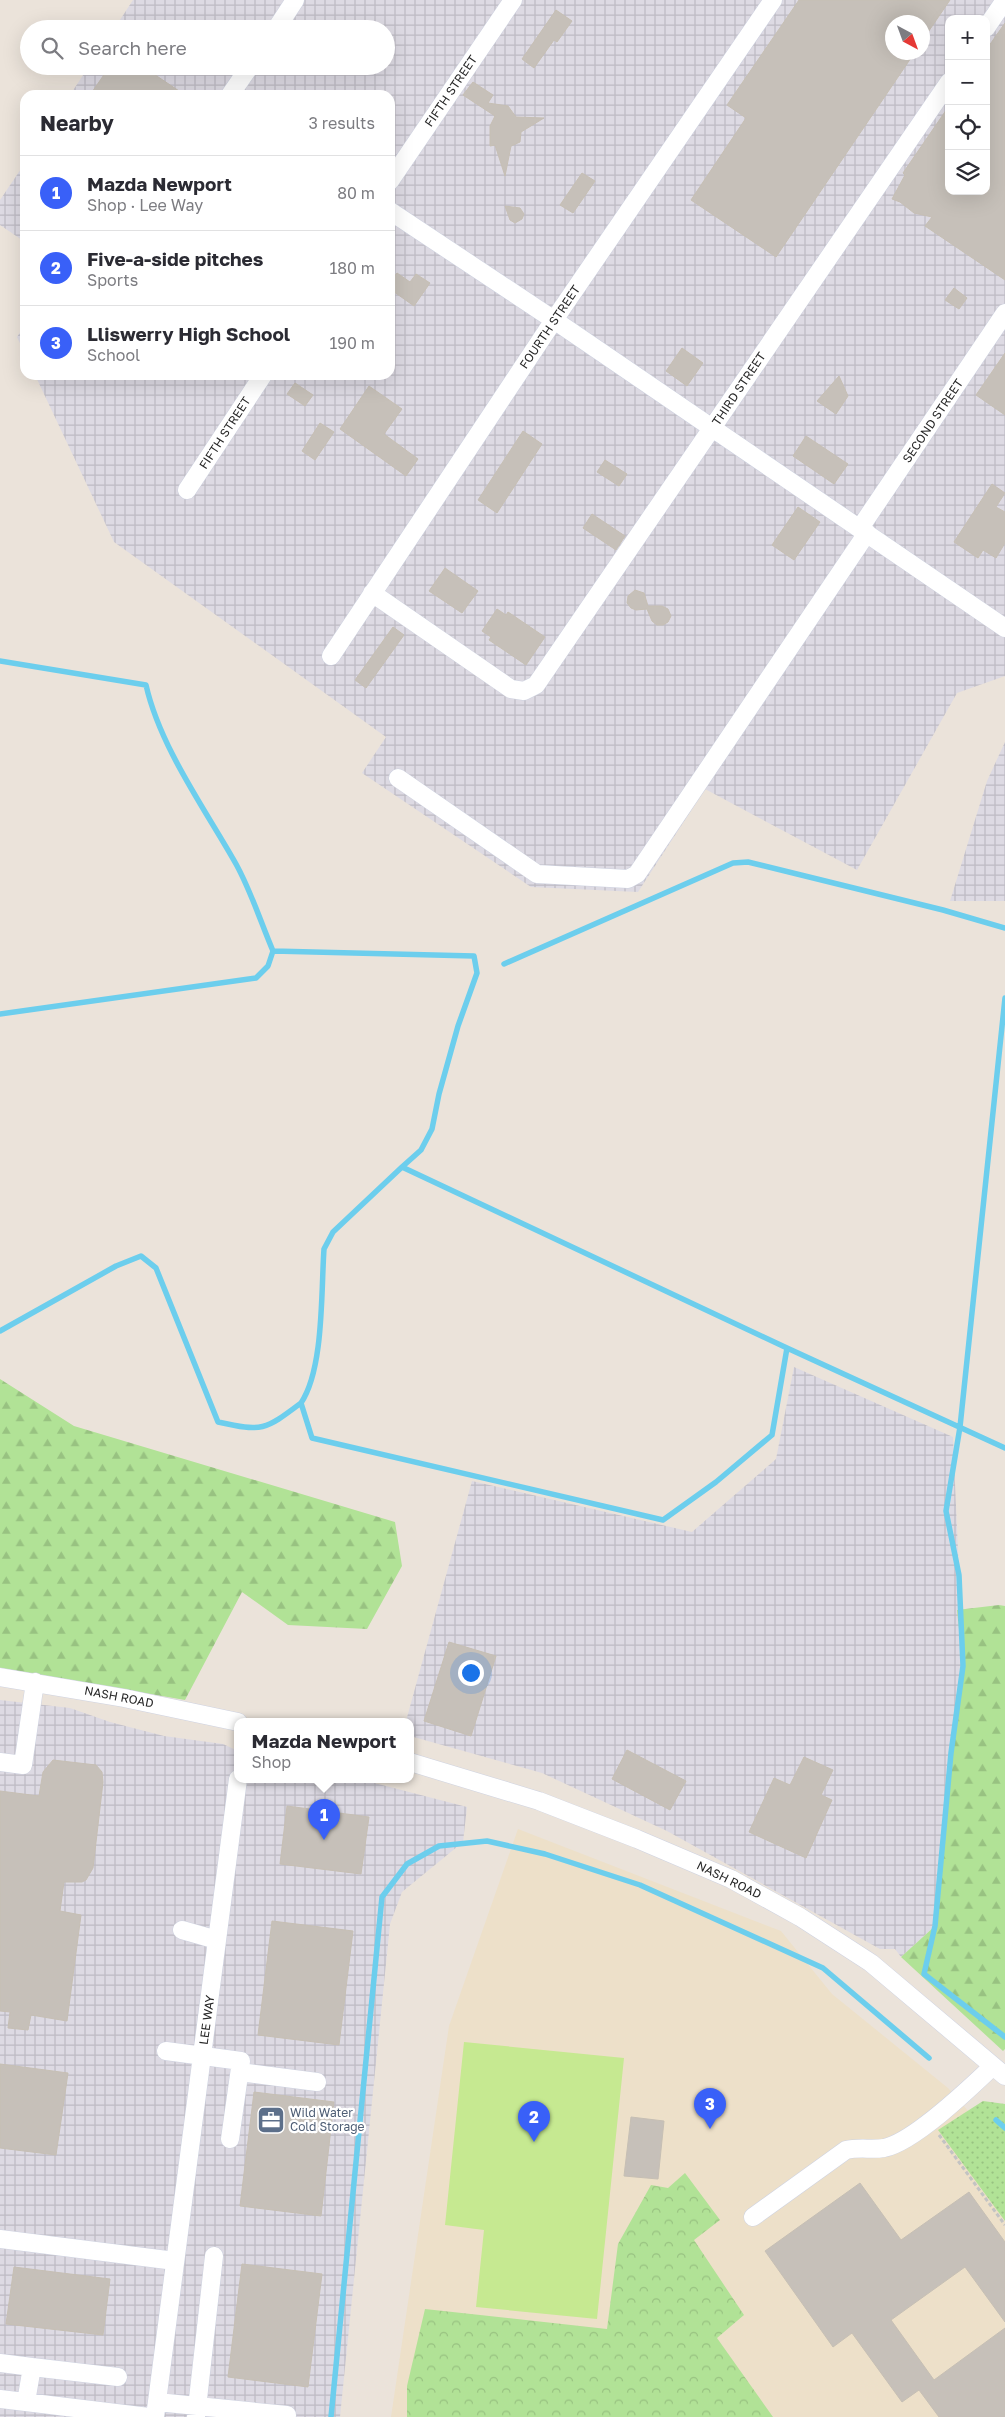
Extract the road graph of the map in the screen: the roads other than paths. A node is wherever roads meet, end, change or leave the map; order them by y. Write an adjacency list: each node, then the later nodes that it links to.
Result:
1 (295, 0): 5 (street)
2 (513, 0): 10 (street, FIFTH STREET)
3 (773, 0): 13 (street, FOURTH STREET)
4 (1005, 0): 6 (street)
5 (282, 20)
6 (990, 22)
7 (244, 75): 9 (street)
8 (945, 88): 15 (street, THIRD STREET)
9 (233, 90)
10 (395, 175)
11 (395, 214): 13 (street)
12 (1005, 313): 17 (street, SECOND STREET)
13 (554, 320): 15 (street); 18 (street, FOURTH STREET)
14 (260, 380): 16 (street, FIFTH STREET)
15 (712, 429): 17 (street); 18 (street, THIRD STREET)
16 (187, 490)
17 (864, 531): 19 (street); 21 (street, SECOND STREET)
18 (372, 593): 20 (street, FOURTH STREET)
19 (1005, 628)
20 (331, 656)
21 (398, 778)
22 (0, 1677): 23 (street, NASH ROAD)
23 (36, 1682): 24 (street, NASH ROAD); 25 (street)
24 (234, 1721)
25 (0, 1762)
26 (414, 1763): 32 (street, NASH ROAD)
27 (237, 1783): 29 (street, LEE WAY)
28 (182, 1930): 29 (street)
29 (217, 1940): 31 (street, LEE WAY)
30 (166, 2051): 31 (street)
31 (202, 2057): 33 (street); 39 (street, LEE WAY)
32 (999, 2071): 36 (street)
33 (240, 2072): 34 (street); 35 (street)
34 (317, 2082)
35 (230, 2139)
36 (754, 2217)
37 (0, 2239): 39 (street)
38 (214, 2256): 45 (street)
39 (175, 2261): 46 (street, LEE WAY)
40 (0, 2363): 41 (street)
41 (32, 2367): 42 (street); 44 (street)
42 (118, 2377)
43 (0, 2399): 44 (street)
44 (26, 2402): 46 (street)
45 (196, 2411): 46 (street); 47 (street)
46 (154, 2412)
47 (287, 2415)

